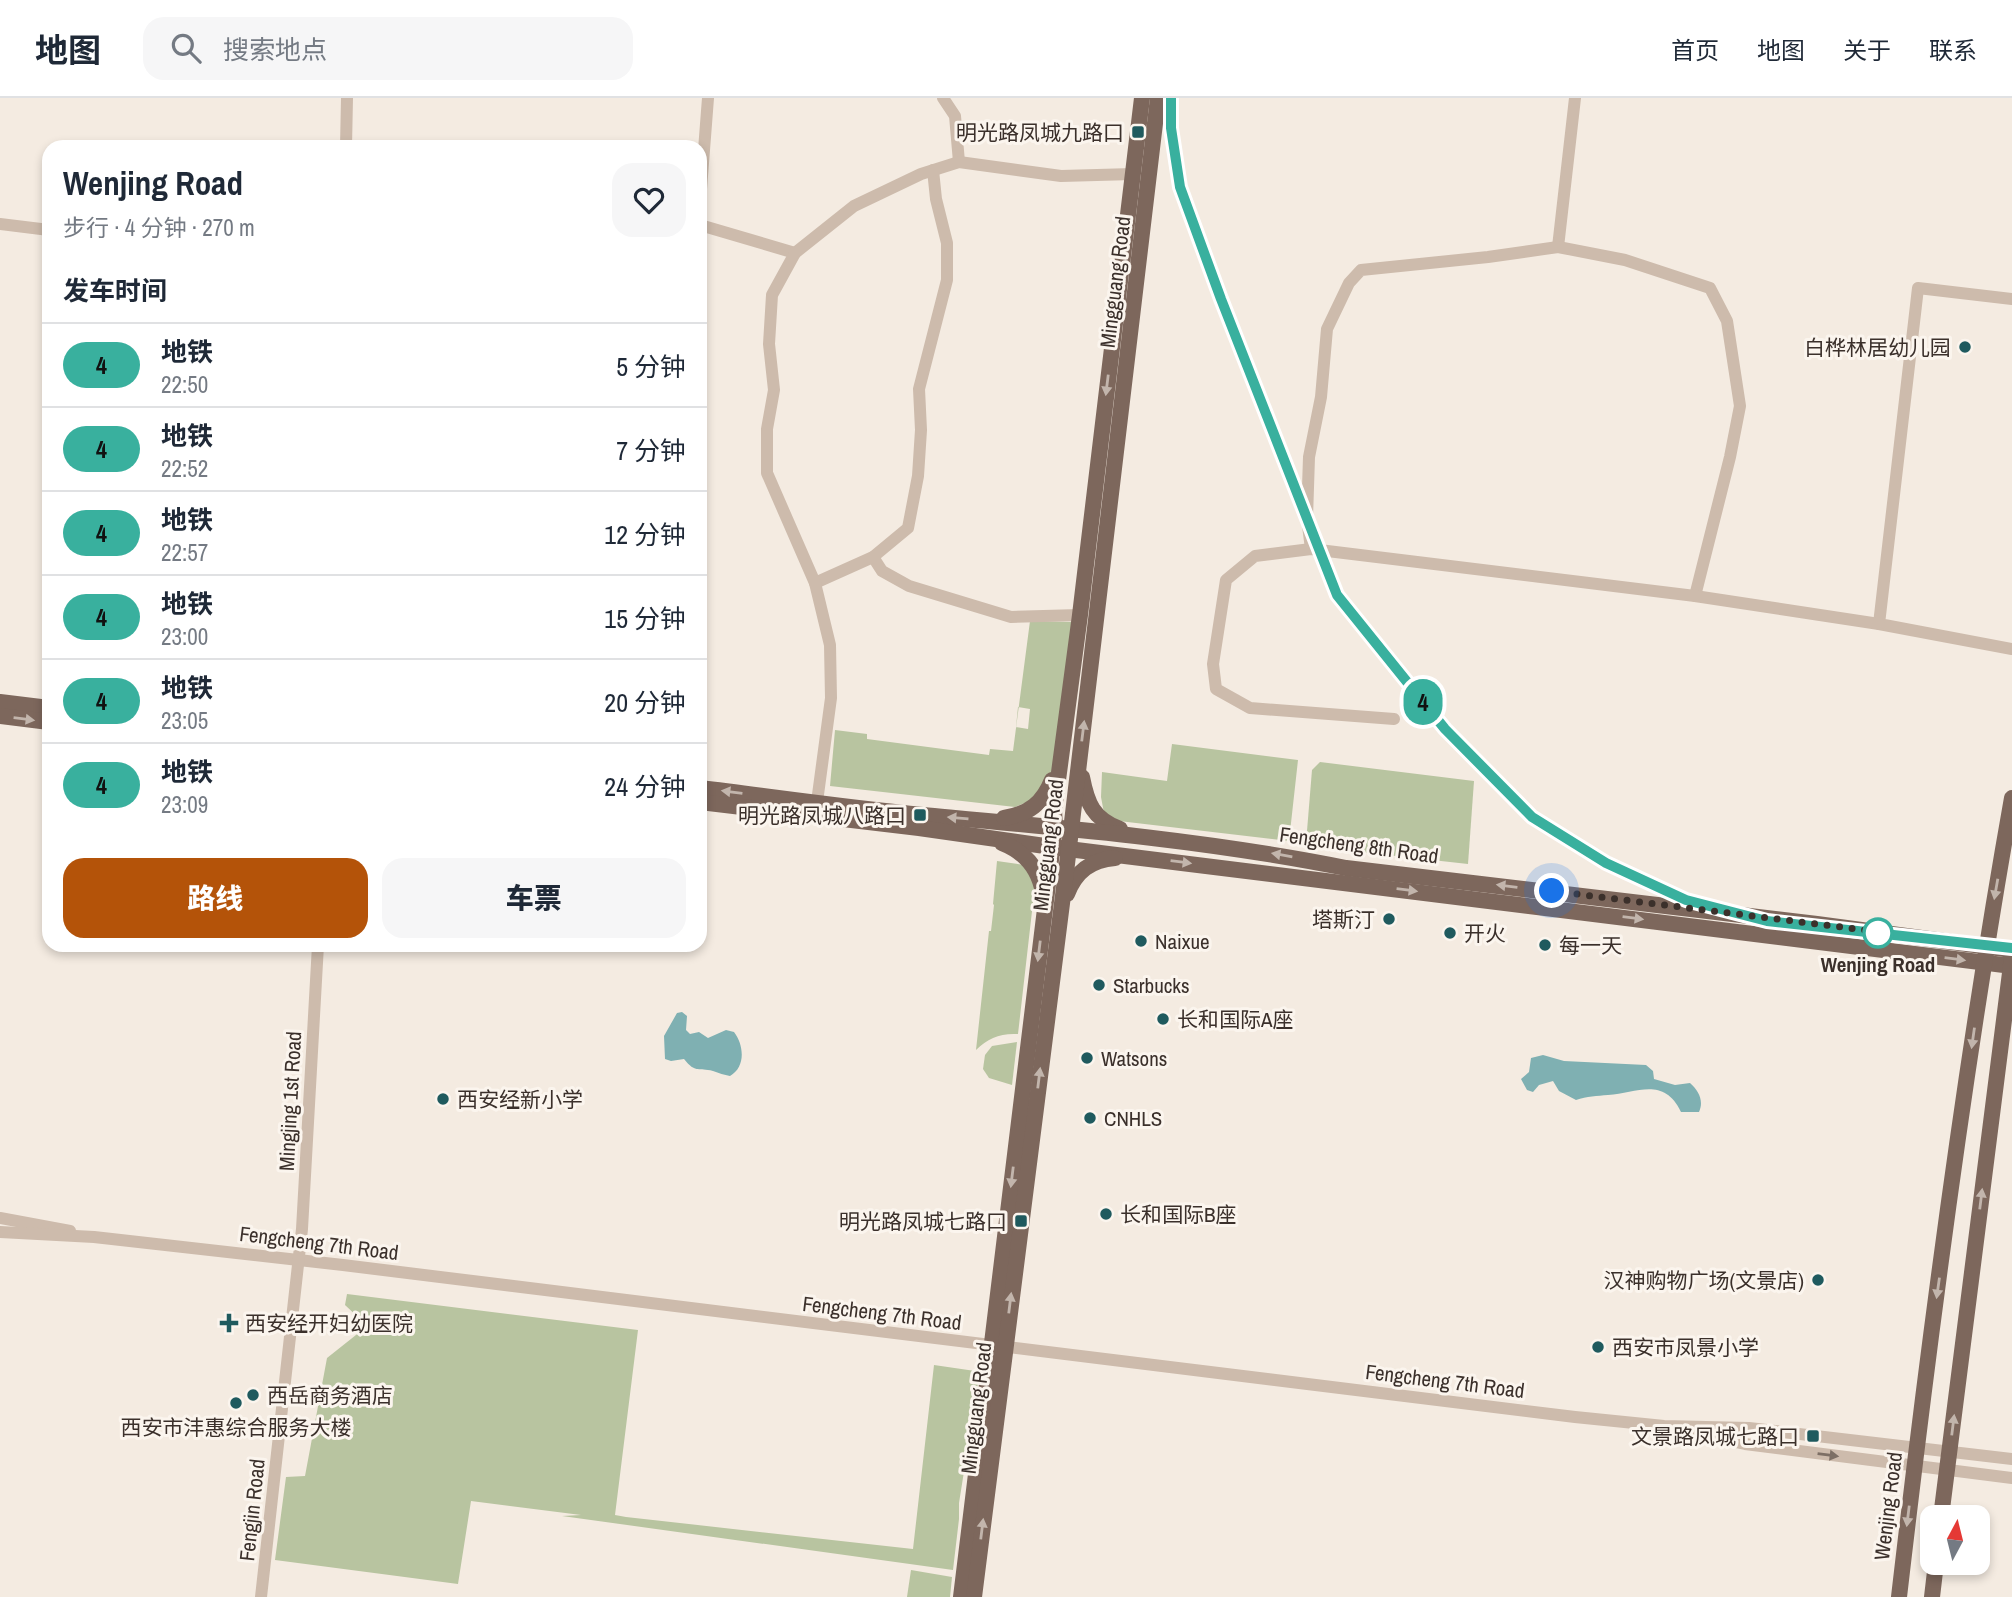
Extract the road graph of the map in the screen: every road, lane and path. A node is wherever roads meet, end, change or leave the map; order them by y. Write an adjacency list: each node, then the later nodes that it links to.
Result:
1 (347, 98): 7 (street)
2 (708, 98): 8 (street)
3 (943, 98): 9 (street)
4 (1142, 98): 11 (main road, Mingguang Road)
5 (1158, 98): 31 (main road, Mingguang Road, one-way to 5)
6 (1575, 98): 15 (street)
7 (346, 140)
8 (705, 140)
9 (959, 162): 10 (street); 11 (street)
10 (933, 170): 16 (street); 19 (street)
11 (1133, 174): 22 (main road, Mingguang Road, one-way to 22)
12 (0, 224): 14 (street)
13 (707, 227): 16 (street)
14 (42, 229)
15 (1558, 247): 18 (street); 21 (street)
16 (795, 253): 20 (street)
17 (2012, 299): 23 (street)
18 (1311, 550): 21 (street); 28 (street)
19 (873, 557): 20 (street); 22 (street)
20 (816, 583): 34 (street)
21 (1695, 596): 23 (street)
22 (1080, 615): 30 (main road, Mingguang Road)
23 (1879, 624): 24 (street)
24 (2012, 649)
25 (0, 702): 26 (main road)
26 (42, 707)
27 (0, 716): 29 (main road, one-way to 29)
28 (1394, 719)
29 (42, 721)
30 (1060, 758): 36 (main road, Mingguang Road); 37 (main road)
31 (1080, 760): 38 (main road, Mingguang Road); 39 (main road)
32 (707, 789): 34 (main road, Fengcheng 8th Road, one-way to 32)
33 (2012, 798): 44 (main road, Wenjing Road, one-way to 44)
34 (817, 802): 37 (main road, Fengcheng 8th Road, one-way to 34)
35 (707, 803): 37 (main road, Fengcheng 8th Road)
36 (1055, 827): 37 (main road, Fengcheng 8th Road); 38 (main road, Fengcheng 8th Road); 40 (main road, Mingguang Road)
37 (984, 828): 40 (main road, Fengcheng 8th Road); 42 (main road)
38 (1072, 828): 39 (main road, Fengcheng 8th Road); 40 (main road, Mingguang Road)
39 (1145, 837): 44 (main road, Fengcheng 8th Road, one-way to 39)
40 (1061, 848): 41 (main road, Fengcheng 8th Road); 42 (main road, Mingguang Road)
41 (1144, 857): 42 (main road); 44 (main road, Fengcheng 8th Road, one-way to 44)
42 (1053, 909): 50 (main road, Mingguang Road)
43 (318, 952): 49 (street, Mingjing 1st Road)
44 (1984, 954): 45 (main road, Fengcheng 8th Road); 52 (main road, Wenjing Road, one-way to 52)
45 (2012, 960): 53 (main road, one-way to 45)
46 (0, 1218): 48 (street, Fengcheng 7th Road)
47 (0, 1232): 48 (street, Fengcheng 7th Road)
48 (94, 1237): 49 (street, Fengcheng 7th Road)
49 (299, 1260): 50 (street, Fengcheng 7th Road); 60 (street, Fengjin Road)
50 (998, 1346): 51 (street, Fengcheng 7th Road); 61 (main road, Mingguang Road); 62 (main road, Mingguang Road, one-way to 50)
51 (1664, 1426): 52 (street, Fengcheng 7th Road); 55 (street, Fengcheng 7th Road, one-way to 55)
52 (1916, 1448): 53 (street, Fengcheng 7th Road); 55 (main road, Wenjing Road)
53 (1950, 1451): 54 (street, Fengcheng 7th Road); 56 (main road)
54 (2012, 1459)
55 (1914, 1465): 56 (street, Fengcheng 7th Road); 63 (main road, Wenjing Road, one-way to 63)
56 (1947, 1470): 57 (street, Fengcheng 7th Road); 58 (main road)
57 (2012, 1478)
58 (1943, 1505)
59 (1935, 1575): 64 (main road)
60 (261, 1597)
61 (961, 1597)
62 (974, 1597)
63 (1899, 1597)
64 (1932, 1597)

